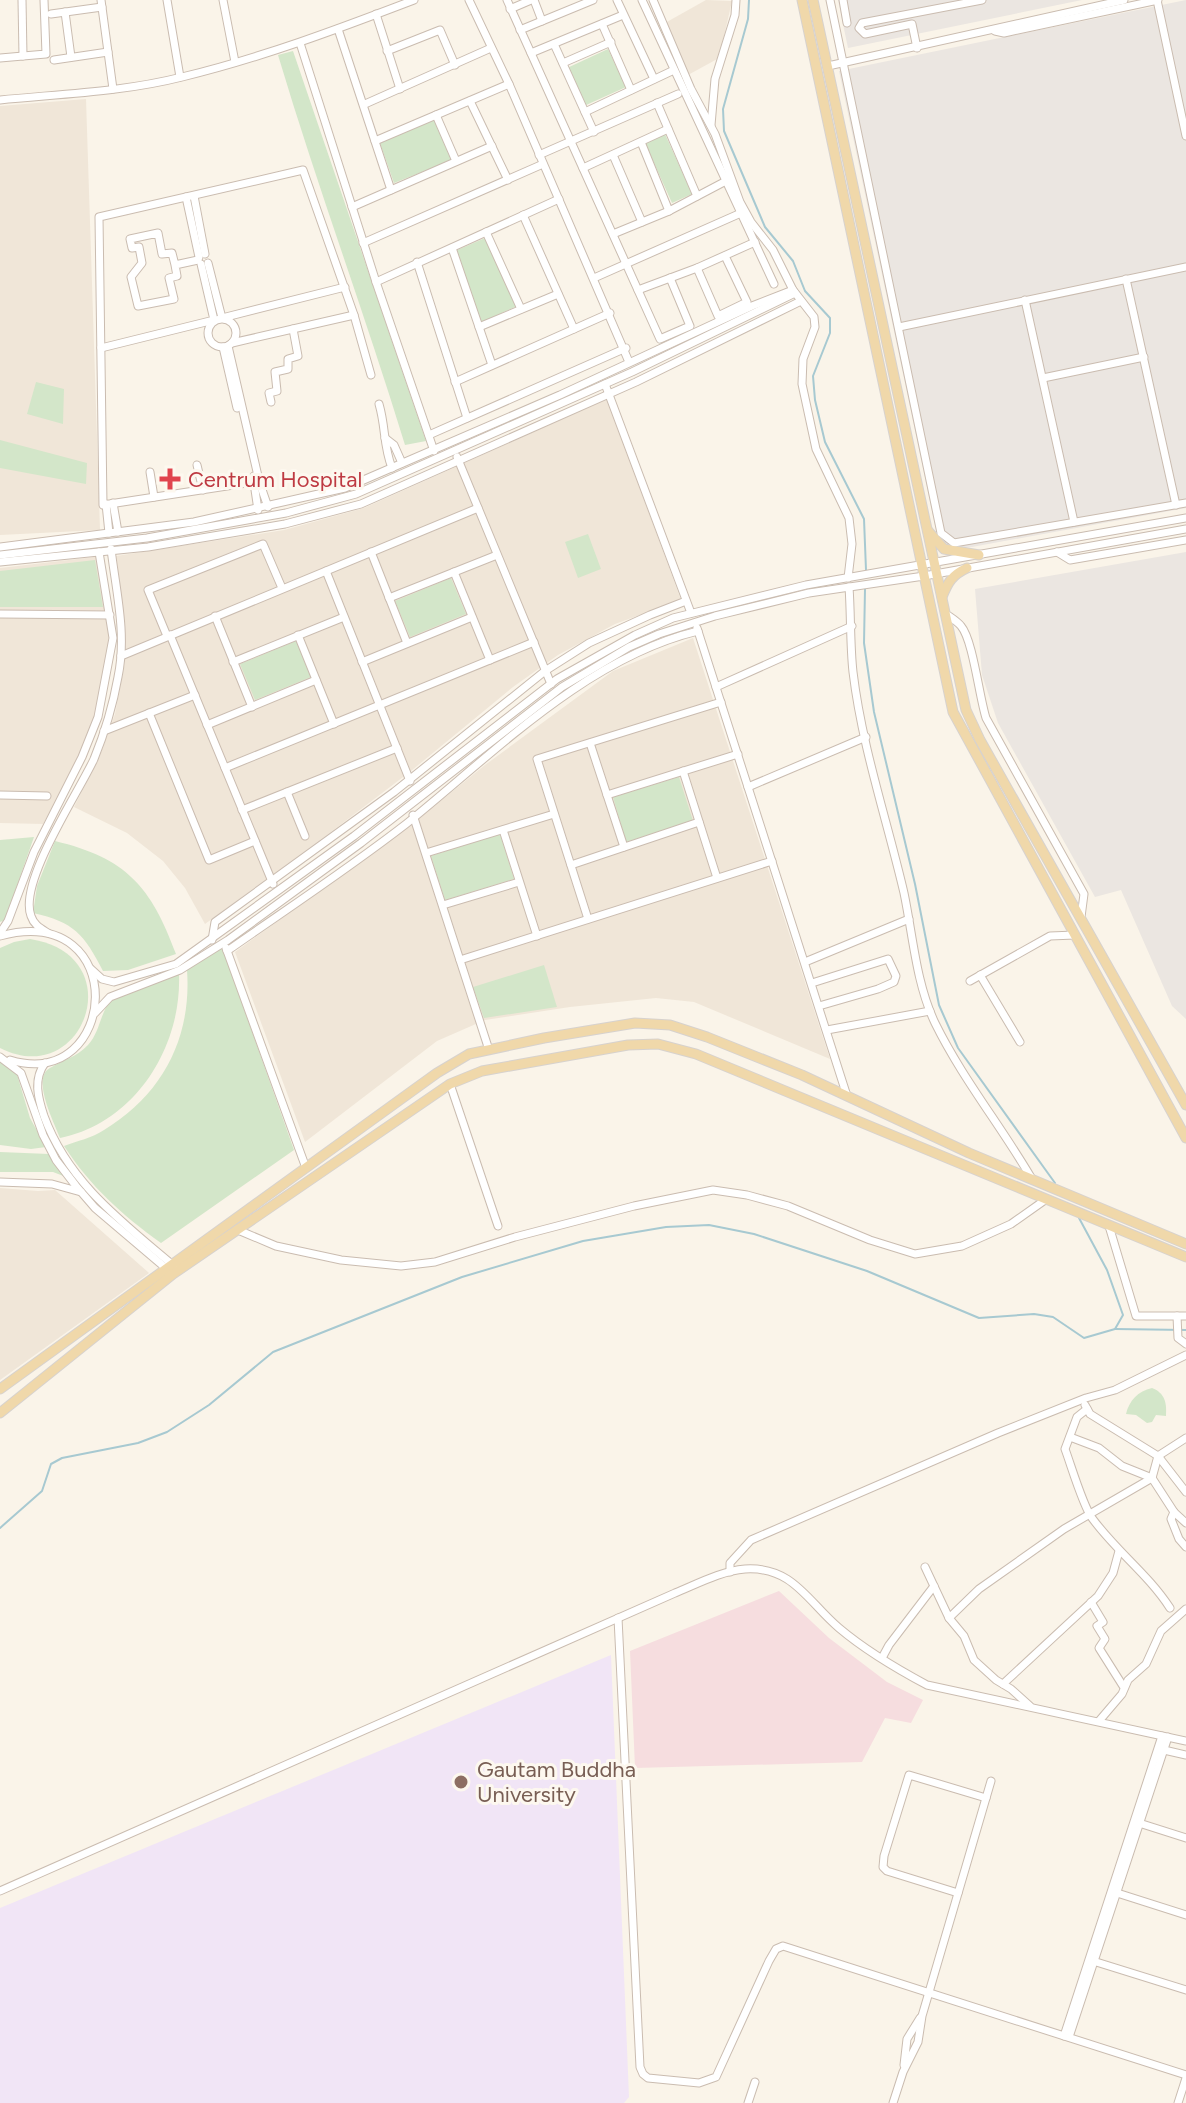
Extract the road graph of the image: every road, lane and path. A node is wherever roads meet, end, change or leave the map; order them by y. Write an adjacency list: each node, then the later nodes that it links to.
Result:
1 (22, 0): 42 (street)
2 (44, 0): 42 (street)
3 (167, 0): 52 (street)
4 (223, 0): 46 (street)
5 (414, 0): 26 (street)
6 (469, 0): 37 (street)
7 (507, 0): 23 (street)
8 (533, 0): 23 (street); 28 (street)
9 (593, 0): 28 (street)
10 (617, 0): 27 (street)
11 (642, 0): 51 (street)
12 (653, 0): 66 (street)
13 (736, 0): 66 (street)
14 (802, 0): 176 (main road)
15 (813, 0): 50 (main road)
16 (830, 0): 48 (street)
17 (843, 0): 29 (street)
18 (982, 0): 21 (street)
19 (1124, 0): 33 (street)
20 (1158, 0): 33 (street); 59 (street)
21 (970, 1): 38 (street)
22 (102, 4): 24 (street); 40 (street)
23 (510, 9): 32 (street)
24 (65, 12): 25 (street); 43 (street)
25 (51, 14)
26 (376, 14): 31 (street); 39 (street)
27 (623, 15): 30 (street); 53 (street)
28 (542, 21): 32 (street)
29 (847, 23)
30 (602, 24): 34 (street); 36 (street)
31 (338, 29): 35 (street); 63 (street)
32 (520, 30): 41 (street)
33 (993, 31): 38 (street)
34 (611, 42): 47 (street); 57 (street)
35 (300, 43): 46 (street); 85 (street)
36 (554, 44): 41 (street); 47 (street)
37 (491, 48): 49 (street); 54 (street)
38 (917, 48): 48 (street)
39 (387, 51): 49 (street); 56 (street)
40 (108, 52): 43 (street); 55 (street)
41 (531, 53): 71 (street)
42 (23, 56): 44 (street)
43 (71, 57): 45 (street)
44 (0, 58)
45 (54, 60)
46 (235, 62): 52 (street)
47 (563, 63): 64 (street)
48 (843, 63): 50 (street); 118 (street)
49 (455, 65): 56 (street)
50 (828, 66): 138 (main road)
51 (674, 70): 53 (street); 80 (street)
52 (180, 77): 55 (street)
53 (654, 79): 57 (street)
54 (509, 84): 61 (street); 74 (street)
55 (113, 89): 60 (street)
56 (400, 89): 63 (street)
57 (631, 90): 64 (street)
58 (678, 94): 62 (street)
59 (1182, 97): 69 (street)
60 (0, 100)
61 (470, 101): 65 (street); 73 (street)
62 (657, 103): 67 (street); 68 (street)
63 (365, 104): 70 (street)
64 (585, 112): 68 (street)
65 (436, 115): 70 (street); 76 (street)
66 (711, 127): 109 (street)
67 (668, 129): 72 (street); 83 (street)
68 (594, 132): 71 (street)
69 (1186, 136)
70 (375, 141): 81 (street)
71 (571, 142): 74 (street); 78 (street)
72 (641, 142): 75 (street); 86 (street)
73 (492, 146): 76 (street); 79 (street)
74 (539, 155): 77 (street)
75 (613, 155): 78 (street); 89 (street)
76 (456, 161): 81 (street)
77 (543, 164): 79 (street); 84 (street)
78 (583, 168): 91 (street)
79 (508, 180): 93 (street)
80 (726, 181): 83 (street); 87 (street)
81 (391, 190): 85 (street)
82 (190, 196): 96 (street); 107 (street); 122 (street)
83 (697, 196): 86 (street)
84 (559, 199): 88 (street); 102 (street)
85 (352, 207): 93 (street)
86 (669, 211): 89 (street)
87 (741, 213): 92 (street); 98 (street)
88 (523, 215): 90 (street); 110 (street)
89 (642, 222): 91 (street)
90 (486, 232): 94 (street); 113 (street)
91 (613, 234): 98 (street)
92 (755, 242): 95 (street); 106 (street)
93 (363, 243): 105 (street)
94 (452, 248): 97 (street); 117 (street)
95 (725, 256): 101 (street); 101 (street)
96 (202, 260): 99 (street); 116 (street)
97 (417, 262): 105 (street); 129 (street)
98 (626, 264): 102 (street); 108 (street)
99 (175, 265): 99 (street)
100 (1186, 267): 104 (street)
101 (697, 268): 103 (street)
102 (594, 278): 114 (street)
103 (670, 278): 108 (street); 108 (street)
104 (1126, 279): 111 (street); 124 (street)
105 (376, 282): 136 (street)
106 (774, 284)
107 (345, 287): 115 (street); 116 (street)
108 (638, 290)
109 (794, 291): 112 (street); 125 (street); 130 (street)
110 (558, 294): 113 (street); 120 (street)
111 (1025, 300): 118 (street); 128 (street)
112 (801, 301): 131 (street); 179 (street)
113 (521, 309): 117 (street)
114 (610, 313): 120 (street); 123 (street)
115 (354, 315): 119 (street); 127 (street)
116 (218, 319): 121 (street); 121 (street); 122 (street)
117 (479, 327): 126 (street)
118 (899, 327): 134 (street)
119 (293, 329): 121 (street); 132 (street)
120 (574, 329): 126 (street)
121 (228, 345): 147 (street)
122 (101, 348): 151 (street)
123 (626, 348): 125 (street); 135 (street)
124 (1144, 357): 128 (street); 152 (street)
125 (629, 362): 139 (street)
126 (492, 365): 129 (street)
127 (371, 375)
128 (1043, 378): 157 (street)
129 (455, 382): 135 (street)
130 (605, 384): 131 (street); 140 (street)
131 (608, 394): 142 (street); 184 (street)
132 (271, 402)
133 (379, 404): 137 (street)
134 (917, 415): 138 (street); 158 (street)
135 (467, 418): 136 (street)
136 (429, 435): 139 (street)
137 (385, 438): 143 (street); 145 (street)
138 (907, 440): 159 (main road)
139 (434, 450): 141 (street); 143 (street)
140 (455, 451): 141 (street); 142 (street)
141 (437, 459): 161 (street)
142 (459, 461): 154 (street); 166 (street)
143 (402, 463): 145 (street)
144 (197, 465): 148 (street)
145 (392, 468): 153 (street)
146 (150, 472): 149 (street)
147 (255, 480): 148 (street); 153 (street); 155 (street)
148 (203, 490): 149 (street)
149 (154, 497): 151 (street)
150 (1186, 503): 152 (street)
151 (109, 504): 161 (street)
152 (1176, 505): 157 (street)
153 (268, 507): 155 (street)
154 (478, 508): 167 (street); 171 (street)
155 (258, 510): 161 (street)
156 (1186, 518): 164 (street)
157 (1074, 522): 158 (street)
158 (1062, 524): 164 (street)
159 (926, 528): 172 (main road); 174 (main road)
160 (1186, 529): 168 (street)
161 (112, 536): 163 (street); 165 (street); 166 (street)
162 (1186, 540): 168 (street)
163 (97, 543): 169 (street); 170 (street)
164 (1050, 543): 172 (street)
165 (0, 547)
166 (111, 552): 169 (street); 199 (street)
167 (371, 552): 177 (street); 182 (street)
168 (1057, 552): 175 (street)
169 (99, 554): 173 (street); 188 (street)
170 (0, 555)
171 (497, 555): 178 (street); 197 (street)
172 (979, 555): 174 (street)
173 (0, 562)
174 (935, 568): 175 (street); 176 (street); 183 (main road)
175 (967, 568): 183 (main road)
176 (923, 570): 179 (street); 180 (street); 250 (main road)
177 (326, 571): 181 (street); 190 (street)
178 (454, 572): 182 (street); 191 (street)
179 (852, 577): 186 (street)
180 (852, 586): 192 (street); 193 (street)
181 (282, 588): 189 (street); 196 (street)
182 (389, 598): 198 (street)
183 (941, 599): 185 (main road)
184 (686, 601): 186 (street); 203 (street)
185 (944, 612): 245 (main road); 245 (street)
186 (691, 613): 205 (street)
187 (0, 614): 188 (street)
188 (110, 615): 249 (street)
189 (215, 616): 196 (street); 201 (street)
190 (344, 617): 195 (street); 202 (street)
191 (472, 617): 198 (street); 200 (street)
192 (695, 622): 194 (street); 228 (street)
193 (852, 626): 206 (street); 215 (street)
194 (698, 631): 206 (street); 231 (street)
195 (298, 635): 201 (street); 204 (street)
196 (168, 636): 199 (street); 207 (street)
197 (534, 642): 200 (street); 203 (street)
198 (407, 643): 202 (street)
199 (121, 656): 214 (street)
200 (490, 660): 209 (street)
201 (233, 662): 210 (street)
202 (362, 662): 209 (street)
203 (545, 671): 205 (street); 221 (street)
204 (316, 680): 210 (street); 212 (street)
205 (551, 684): 223 (street)
206 (716, 687): 208 (street)
207 (195, 695): 211 (street); 213 (street)
208 (721, 702): 216 (street); 218 (street)
209 (380, 705): 212 (street); 217 (street)
210 (252, 707): 213 (street)
211 (149, 713): 214 (street); 235 (street)
212 (334, 724): 219 (street)
213 (207, 725): 219 (street)
214 (104, 731): 248 (street)
215 (866, 737): 222 (street); 247 (street)
216 (590, 743): 226 (street); 230 (street)
217 (397, 748): 221 (street); 224 (street)
218 (738, 754): 220 (street); 222 (street)
219 (225, 768): 229 (street)
220 (683, 771): 226 (street); 232 (street)
221 (410, 780): 223 (street); 242 (street)
222 (748, 787): 238 (street)
223 (414, 790): 243 (street)
224 (287, 792): 229 (street); 234 (street)
225 (0, 795): 227 (street)
226 (607, 795): 236 (street)
227 (47, 796)
228 (410, 805): 231 (street); 253 (street)
229 (242, 810): 235 (street)
230 (554, 814): 233 (street); 239 (street)
231 (414, 817): 237 (street); 254 (street)
232 (699, 822): 236 (street); 240 (street)
233 (503, 830): 237 (street); 241 (street)
234 (305, 836)
235 (255, 841): 242 (street)
236 (624, 847): 239 (street)
237 (426, 853): 244 (street)
238 (772, 861): 240 (street); 256 (street)
239 (571, 865): 246 (street)
240 (717, 878): 246 (street)
241 (519, 882): 244 (street); 251 (street)
242 (272, 883): 243 (street); 252 (street)
243 (278, 890): 252 (street)
244 (443, 905): 255 (street)
245 (1081, 917): 271 (main road)
246 (588, 919): 251 (street)
247 (909, 919): 256 (street); 262 (street)
248 (48, 933): 249 (street); 257 (street)
249 (0, 935)
250 (1075, 935): 258 (street); 272 (main road)
251 (537, 936): 255 (street)
252 (212, 940): 257 (street)
253 (224, 942): 254 (street); 263 (street)
254 (227, 951): 273 (street)
255 (460, 960): 266 (street)
256 (805, 962): 260 (street)
257 (91, 969): 263 (street)
258 (980, 975): 259 (street); 265 (street)
259 (970, 981)
260 (812, 983): 261 (street); 261 (street)
261 (819, 1006): 264 (street)
262 (930, 1011): 264 (street); 275 (street)
263 (95, 1013): 268 (street)
264 (827, 1030): 270 (street)
265 (1020, 1042)
266 (489, 1050): 270 (main road); 273 (main road)
267 (0, 1057): 268 (street); 276 (street)
268 (45, 1063): 283 (street)
269 (450, 1084): 277 (main road); 278 (street); 280 (main road)
270 (848, 1097): 275 (main road)
271 (1186, 1105)
272 (1186, 1138)
273 (306, 1168): 283 (main road)
274 (0, 1182): 276 (street)
275 (1037, 1183): 281 (main road)
276 (81, 1192): 283 (street)
277 (1047, 1201): 279 (main road); 280 (street)
278 (498, 1226)
279 (1109, 1226): 282 (main road); 284 (street)
280 (238, 1230): 283 (main road)
281 (1186, 1244)
282 (1186, 1257)
283 (173, 1270): 287 (main road); 290 (main road)
284 (1182, 1316): 285 (street)
285 (1186, 1344)
286 (1186, 1355): 288 (street)
287 (0, 1389)
288 (1082, 1400): 289 (street); 304 (street)
289 (1087, 1409): 291 (street); 293 (street)
290 (0, 1413)
291 (1070, 1437): 295 (street); 299 (street)
292 (1186, 1438): 293 (street)
293 (1158, 1456): 295 (street); 296 (street)
294 (1186, 1472): 296 (street)
295 (1152, 1478): 298 (street); 299 (street)
296 (1175, 1479): 297 (street)
297 (1186, 1492)
298 (1174, 1512): 300 (street); 301 (street)
299 (1090, 1515): 302 (street); 310 (street)
300 (1186, 1523)
301 (1186, 1547)
302 (1119, 1551): 306 (street); 307 (street)
303 (925, 1567): 305 (street)
304 (730, 1572): 309 (street); 311 (street)
305 (934, 1586): 310 (street); 311 (street)
306 (1091, 1602): 312 (street); 313 (street)
307 (1170, 1608)
308 (1186, 1609): 313 (street)
309 (618, 1618): 324 (street); 330 (street)
310 (949, 1618): 312 (street)
311 (882, 1658): 314 (street)
312 (1003, 1684): 314 (street)
313 (1123, 1686): 315 (street)
314 (1033, 1707): 315 (street)
315 (1099, 1721): 316 (street)
316 (1165, 1737): 317 (street); 318 (street); 322 (street)
317 (1186, 1741)
318 (1164, 1750): 319 (street); 322 (street)
319 (1186, 1755)
320 (991, 1781): 321 (street)
321 (986, 1798): 326 (street); 326 (street)
322 (1137, 1823): 323 (street); 325 (street)
323 (1186, 1838)
324 (0, 1891)
325 (1114, 1892): 327 (street); 328 (street)
326 (958, 1893): 330 (street)
327 (1186, 1915)
328 (1092, 1960): 329 (street); 331 (street)
329 (1186, 1990)
330 (929, 1992): 331 (street); 335 (street)
331 (1067, 2036): 332 (street)
332 (1186, 2076): 336 (street)
333 (755, 2082): 334 (street)
334 (748, 2103)
335 (893, 2103)
336 (1178, 2103)

